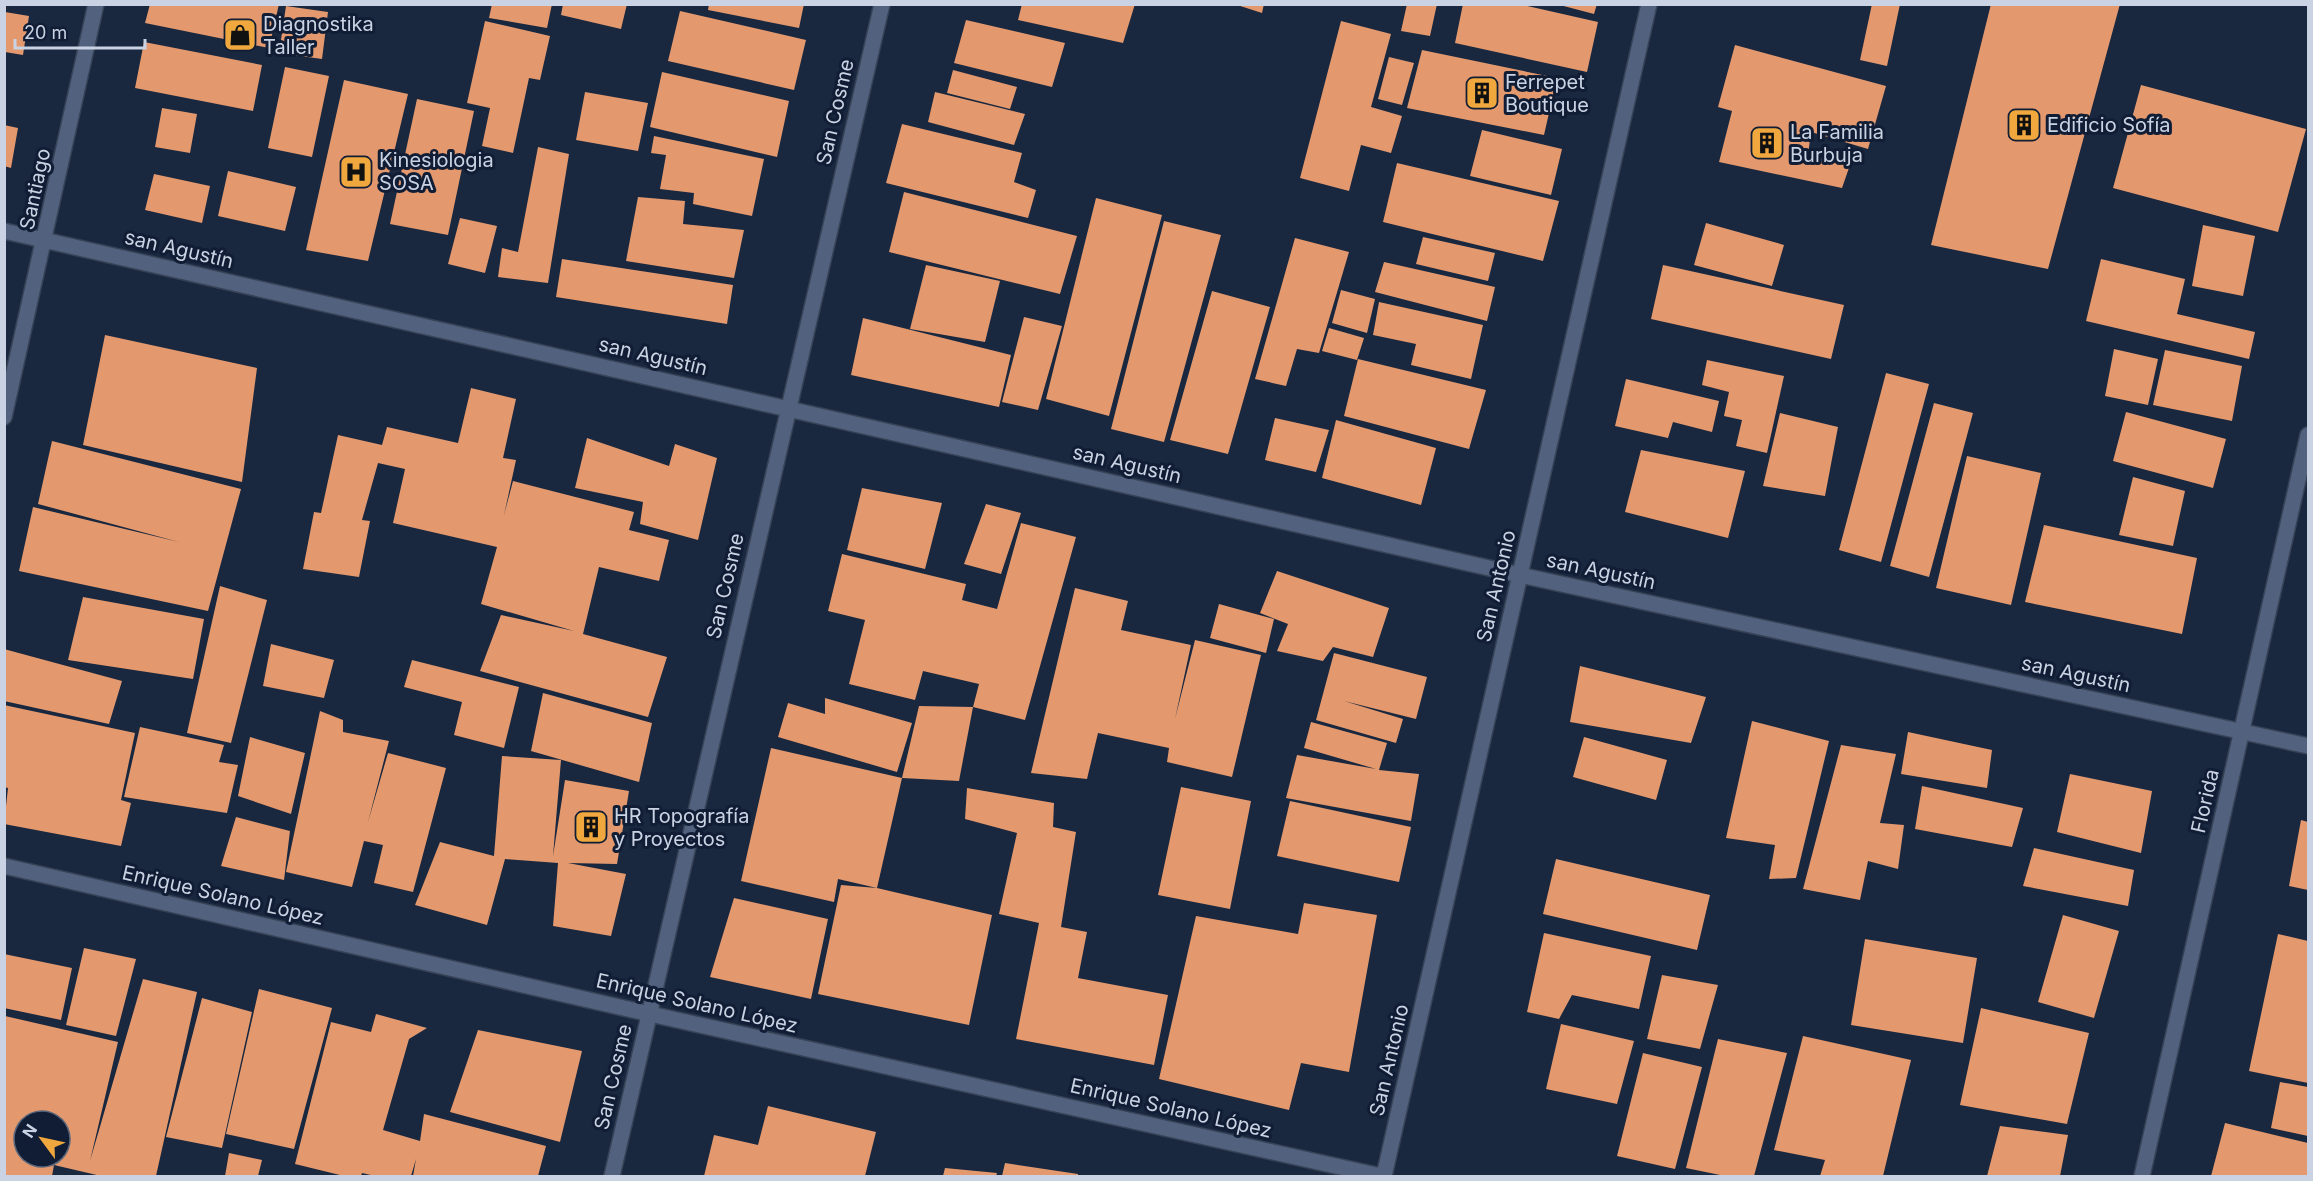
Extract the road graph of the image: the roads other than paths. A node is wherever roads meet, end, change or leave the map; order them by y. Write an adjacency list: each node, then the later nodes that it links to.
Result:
1 (96, 4): 5 (street, Santiago)
2 (882, 4): 6 (street, San Cosme)
3 (1649, 4): 9 (street, San Antonio)
4 (4, 231): 5 (street, san Agustín)
5 (45, 240): 6 (street, san Agustín); 7 (street, Santiago)
6 (787, 408): 9 (street, san Agustín); 13 (street, San Cosme)
7 (4, 417)
8 (2308, 435): 10 (street, Florida)
9 (1520, 575): 10 (street, san Agustín); 15 (street, San Antonio)
10 (2242, 731): 11 (street); 16 (street, Florida)
11 (2308, 746)
12 (4, 866): 13 (street, Enrique Solano López)
13 (650, 1014): 14 (street, San Cosme); 15 (street, Enrique Solano López)
14 (612, 1176)
15 (1383, 1176)
16 (2142, 1176)

